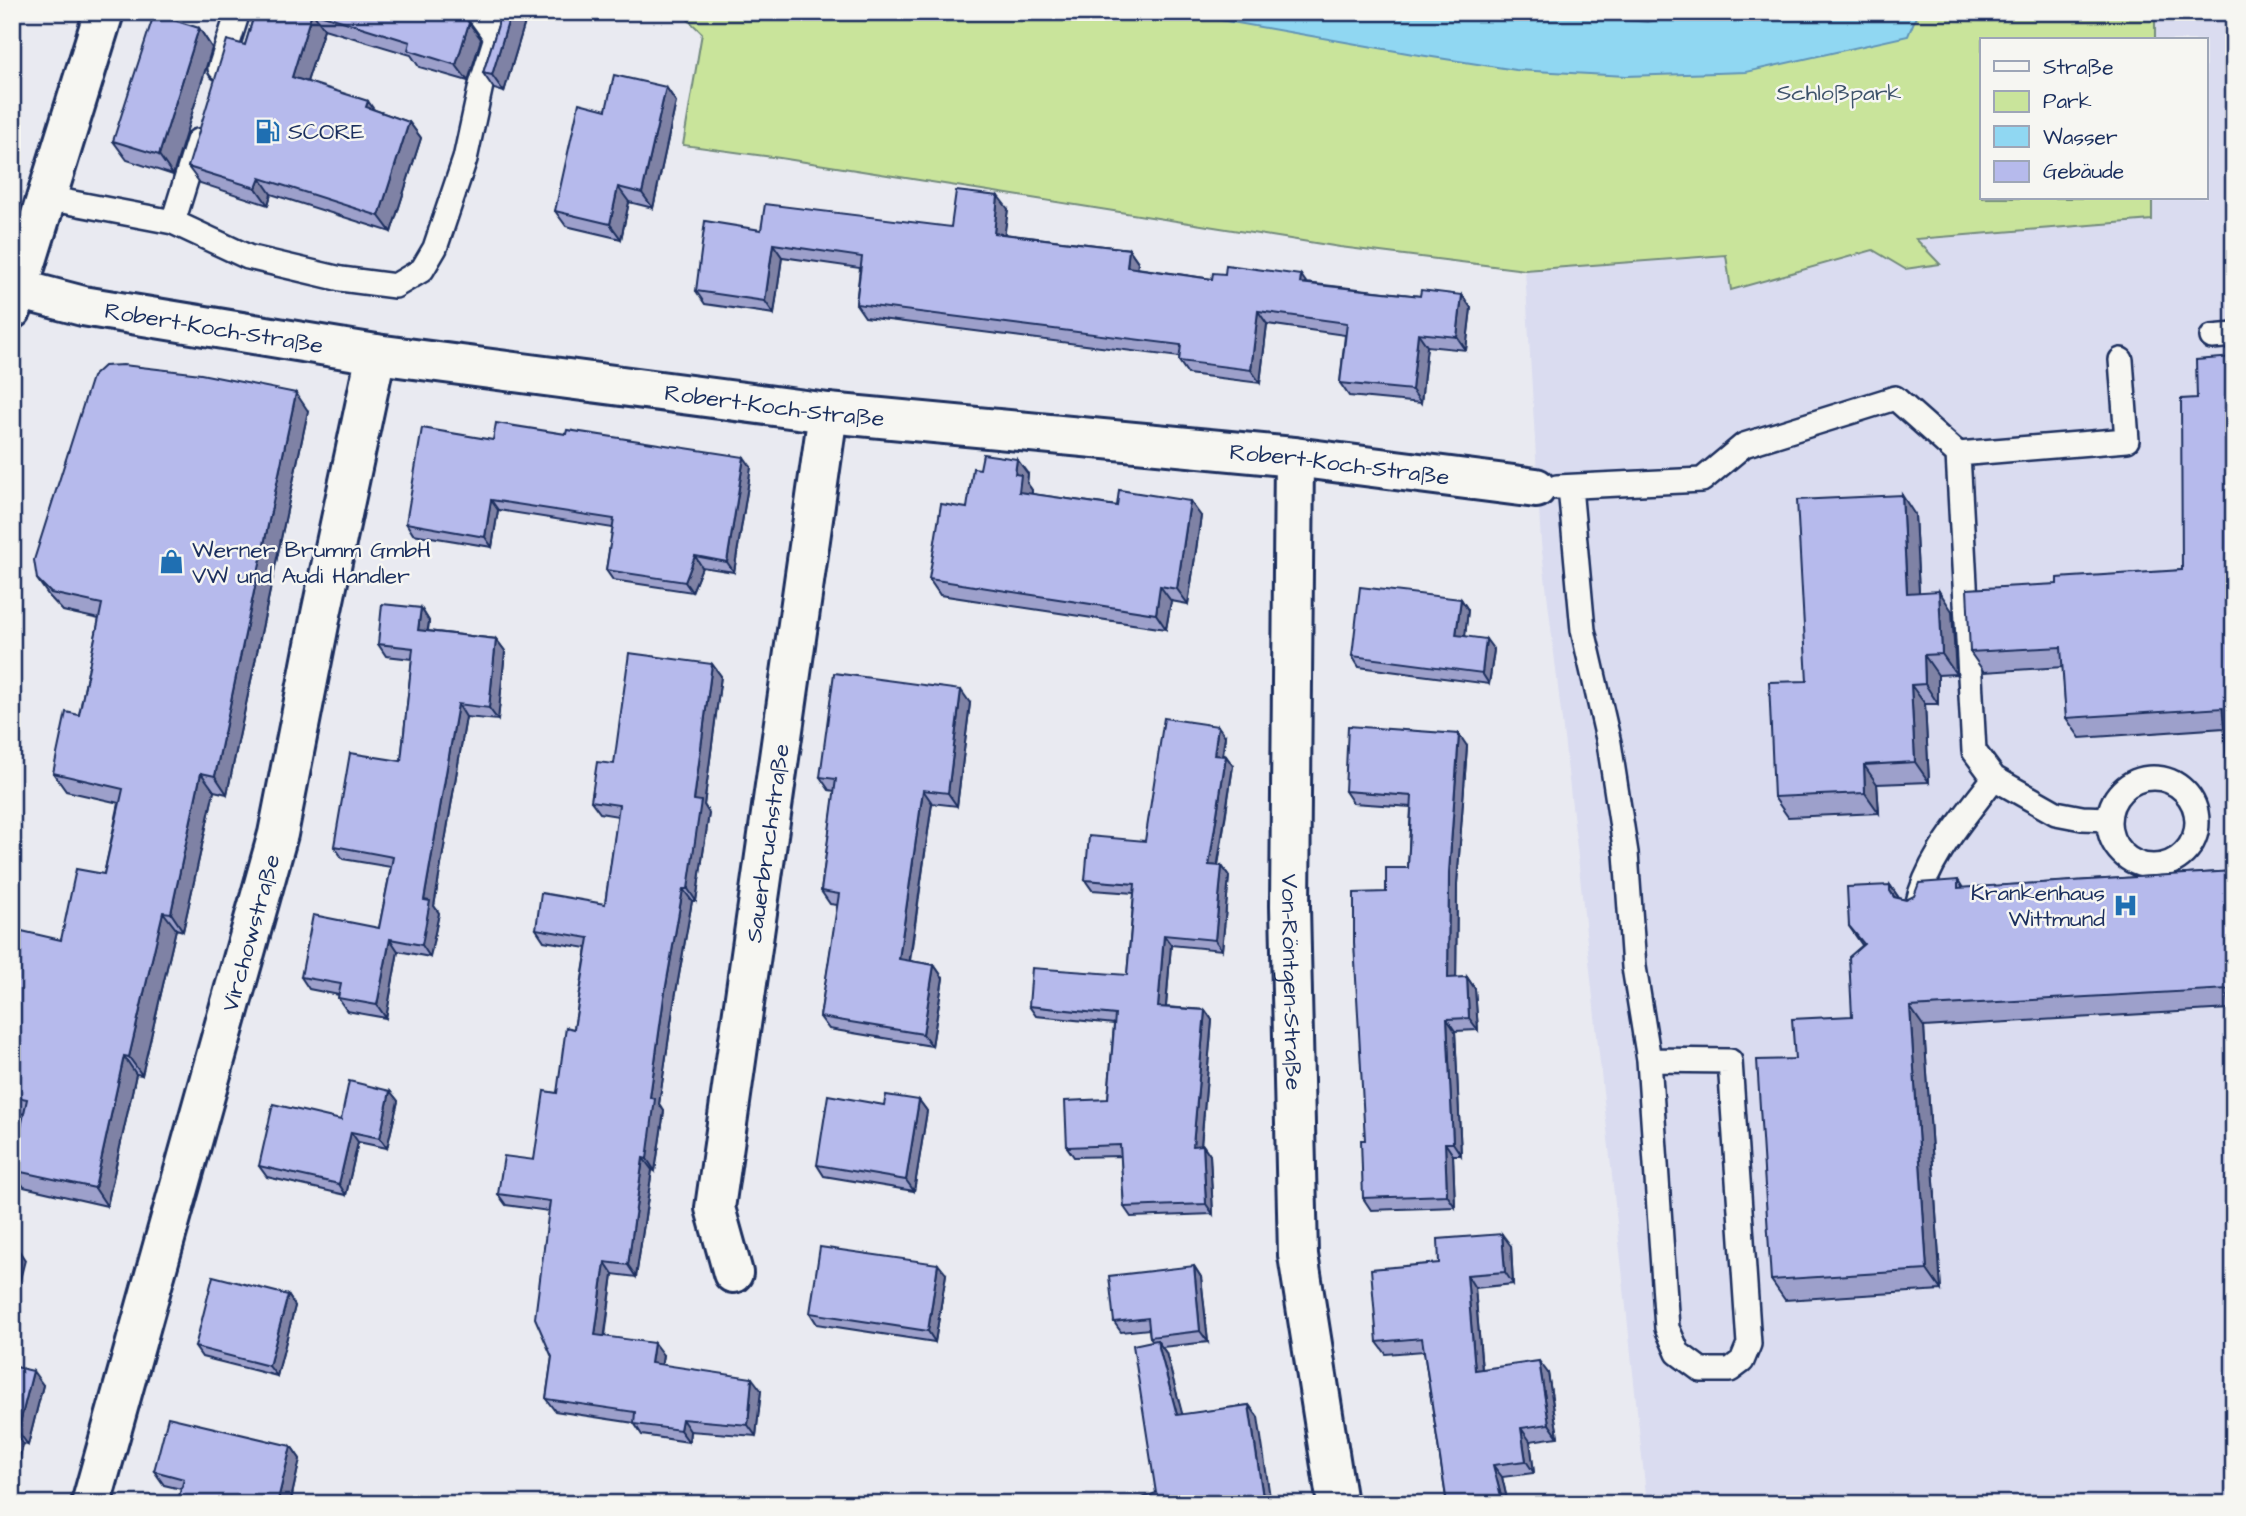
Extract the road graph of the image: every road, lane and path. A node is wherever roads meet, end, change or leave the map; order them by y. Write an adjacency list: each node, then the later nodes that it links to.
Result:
1 (104, 12): 6 (street)
2 (237, 12): 4 (lane)
3 (478, 12): 7 (lane)
4 (214, 90)
5 (206, 116): 7 (lane)
6 (47, 198): 7 (lane); 8 (street)
7 (173, 222)
8 (15, 299): 9 (street, Robert-Koch-Straße)
9 (376, 354): 11 (street, Robert-Koch-Straße); 20 (street, Virchowstraße)
10 (2121, 360): 12 (lane)
11 (828, 413): 13 (street, Robert-Koch-Straße); 19 (street, Sauerbruchstraße)
12 (1958, 454): 14 (lane); 15 (lane)
13 (1294, 457): 14 (street, Robert-Koch-Straße); 21 (street, Von-Röntgen-Straße)
14 (1553, 488): 18 (lane)
15 (1994, 778): 16 (lane); 17 (lane)
16 (2109, 819)
17 (1917, 906)
18 (1648, 1060): 18 (lane)
19 (733, 1273)
20 (91, 1504)
21 (1337, 1504)

